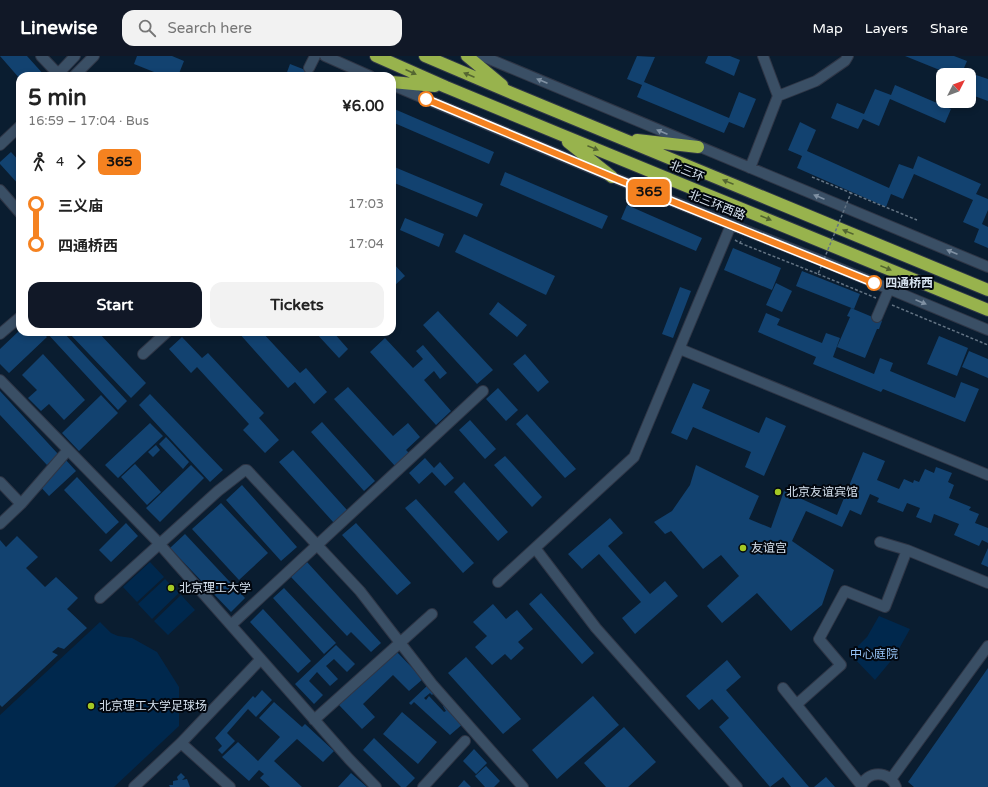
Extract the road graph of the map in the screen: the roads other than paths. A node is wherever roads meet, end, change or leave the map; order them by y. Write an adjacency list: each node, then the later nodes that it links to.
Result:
1 (41, 56): 15 (street)
2 (75, 56): 16 (street)
3 (94, 56): 17 (street)
4 (315, 56): 13 (street)
5 (324, 56): 18 (street)
6 (376, 56): 21 (highway, 北三环, one-way to 21)
7 (425, 56): 14 (highway, 北三环)
8 (433, 56): 14 (highway)
9 (467, 56): 22 (highway)
10 (482, 56): 28 (street, one-way to 10)
11 (763, 56): 23 (street)
12 (848, 56): 23 (street)
13 (310, 68)
14 (452, 68): 22 (highway, 北三环, one-way to 14)
15 (56, 72)
16 (62, 72)
17 (78, 72)
18 (361, 72)
19 (396, 84): 21 (highway)
20 (396, 86): 30 (street, 北三环西路)
21 (446, 87): 25 (highway, 北三环)
22 (514, 94): 26 (highway, 北三环)
23 (778, 96): 29 (street)
24 (16, 130): 27 (street)
25 (557, 134): 30 (highway); 37 (highway, 北三环, one-way to 37)
26 (622, 138): 28 (highway); 36 (highway, 北三环, one-way to 26)
27 (0, 145)
28 (698, 147): 29 (street)
29 (750, 168): 34 (street, one-way to 29)
30 (612, 177): 33 (street, 北三环西路)
31 (0, 190): 32 (street)
32 (16, 208)
33 (731, 224): 35 (street, 北三环西路); 43 (street)
34 (988, 267)
35 (889, 289): 38 (street); 40 (street, 北三环西路, one-way to 40)
36 (988, 290)
37 (988, 310)
38 (877, 317)
39 (16, 320): 41 (street)
40 (988, 330)
41 (0, 334)
42 (163, 336): 44 (street)
43 (680, 349): 48 (street); 55 (street)
44 (143, 354)
45 (0, 380): 47 (street)
46 (482, 391): 54 (street)
47 (68, 450): 50 (street); 53 (street)
48 (988, 475)
49 (0, 482): 50 (street)
50 (21, 504): 51 (street)
51 (0, 524)
52 (880, 542): 56 (street)
53 (160, 544): 54 (street); 59 (street); 61 (street)
54 (316, 544): 61 (street); 62 (street)
55 (535, 548): 57 (street); 77 (street)
56 (907, 550): 58 (street); 66 (street)
57 (498, 582)
58 (988, 583)
59 (100, 598)
60 (432, 614): 62 (street)
61 (231, 625): 64 (street)
62 (400, 643): 67 (street); 76 (street)
63 (988, 646): 70 (street)
64 (261, 659): 67 (street); 69 (street)
65 (783, 688): 66 (street)
66 (797, 704): 71 (street)
67 (314, 720): 74 (street)
68 (465, 740): 75 (street)
69 (181, 743): 72 (street); 73 (street)
70 (893, 783): 71 (street)
71 (861, 786)
72 (134, 787)
73 (230, 787)
74 (376, 787)
75 (423, 787)
76 (522, 787)
77 (737, 787)

